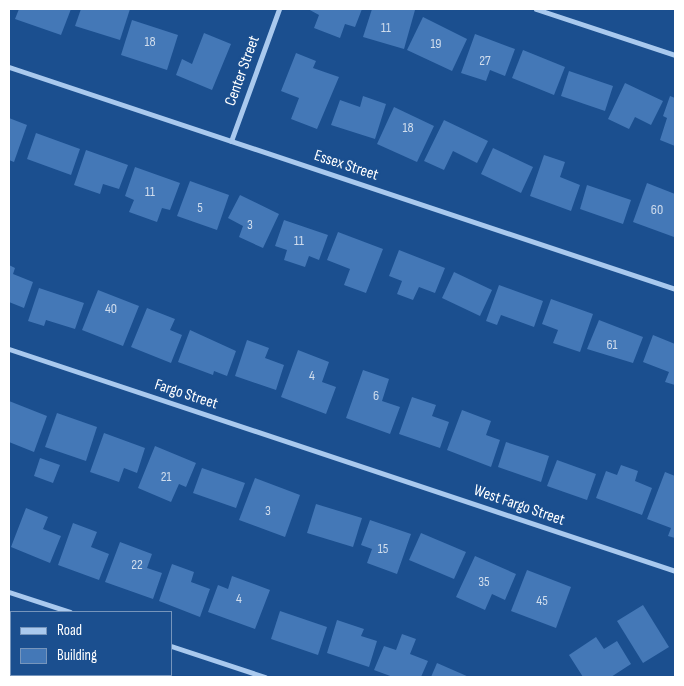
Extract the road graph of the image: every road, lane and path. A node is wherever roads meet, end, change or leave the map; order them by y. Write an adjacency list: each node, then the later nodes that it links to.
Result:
1 (279, 9): 5 (street, Center Street)
2 (536, 9): 3 (street)
3 (675, 55)
4 (9, 68): 5 (street, Essex Street)
5 (231, 141): 6 (street, Essex Street)
6 (675, 290)
7 (9, 349): 8 (street, Fargo Street)
8 (355, 464): 9 (street, West Fargo Street)
9 (675, 571)
10 (9, 592): 11 (street)
11 (67, 611)
12 (172, 646): 13 (street)
13 (262, 676)

